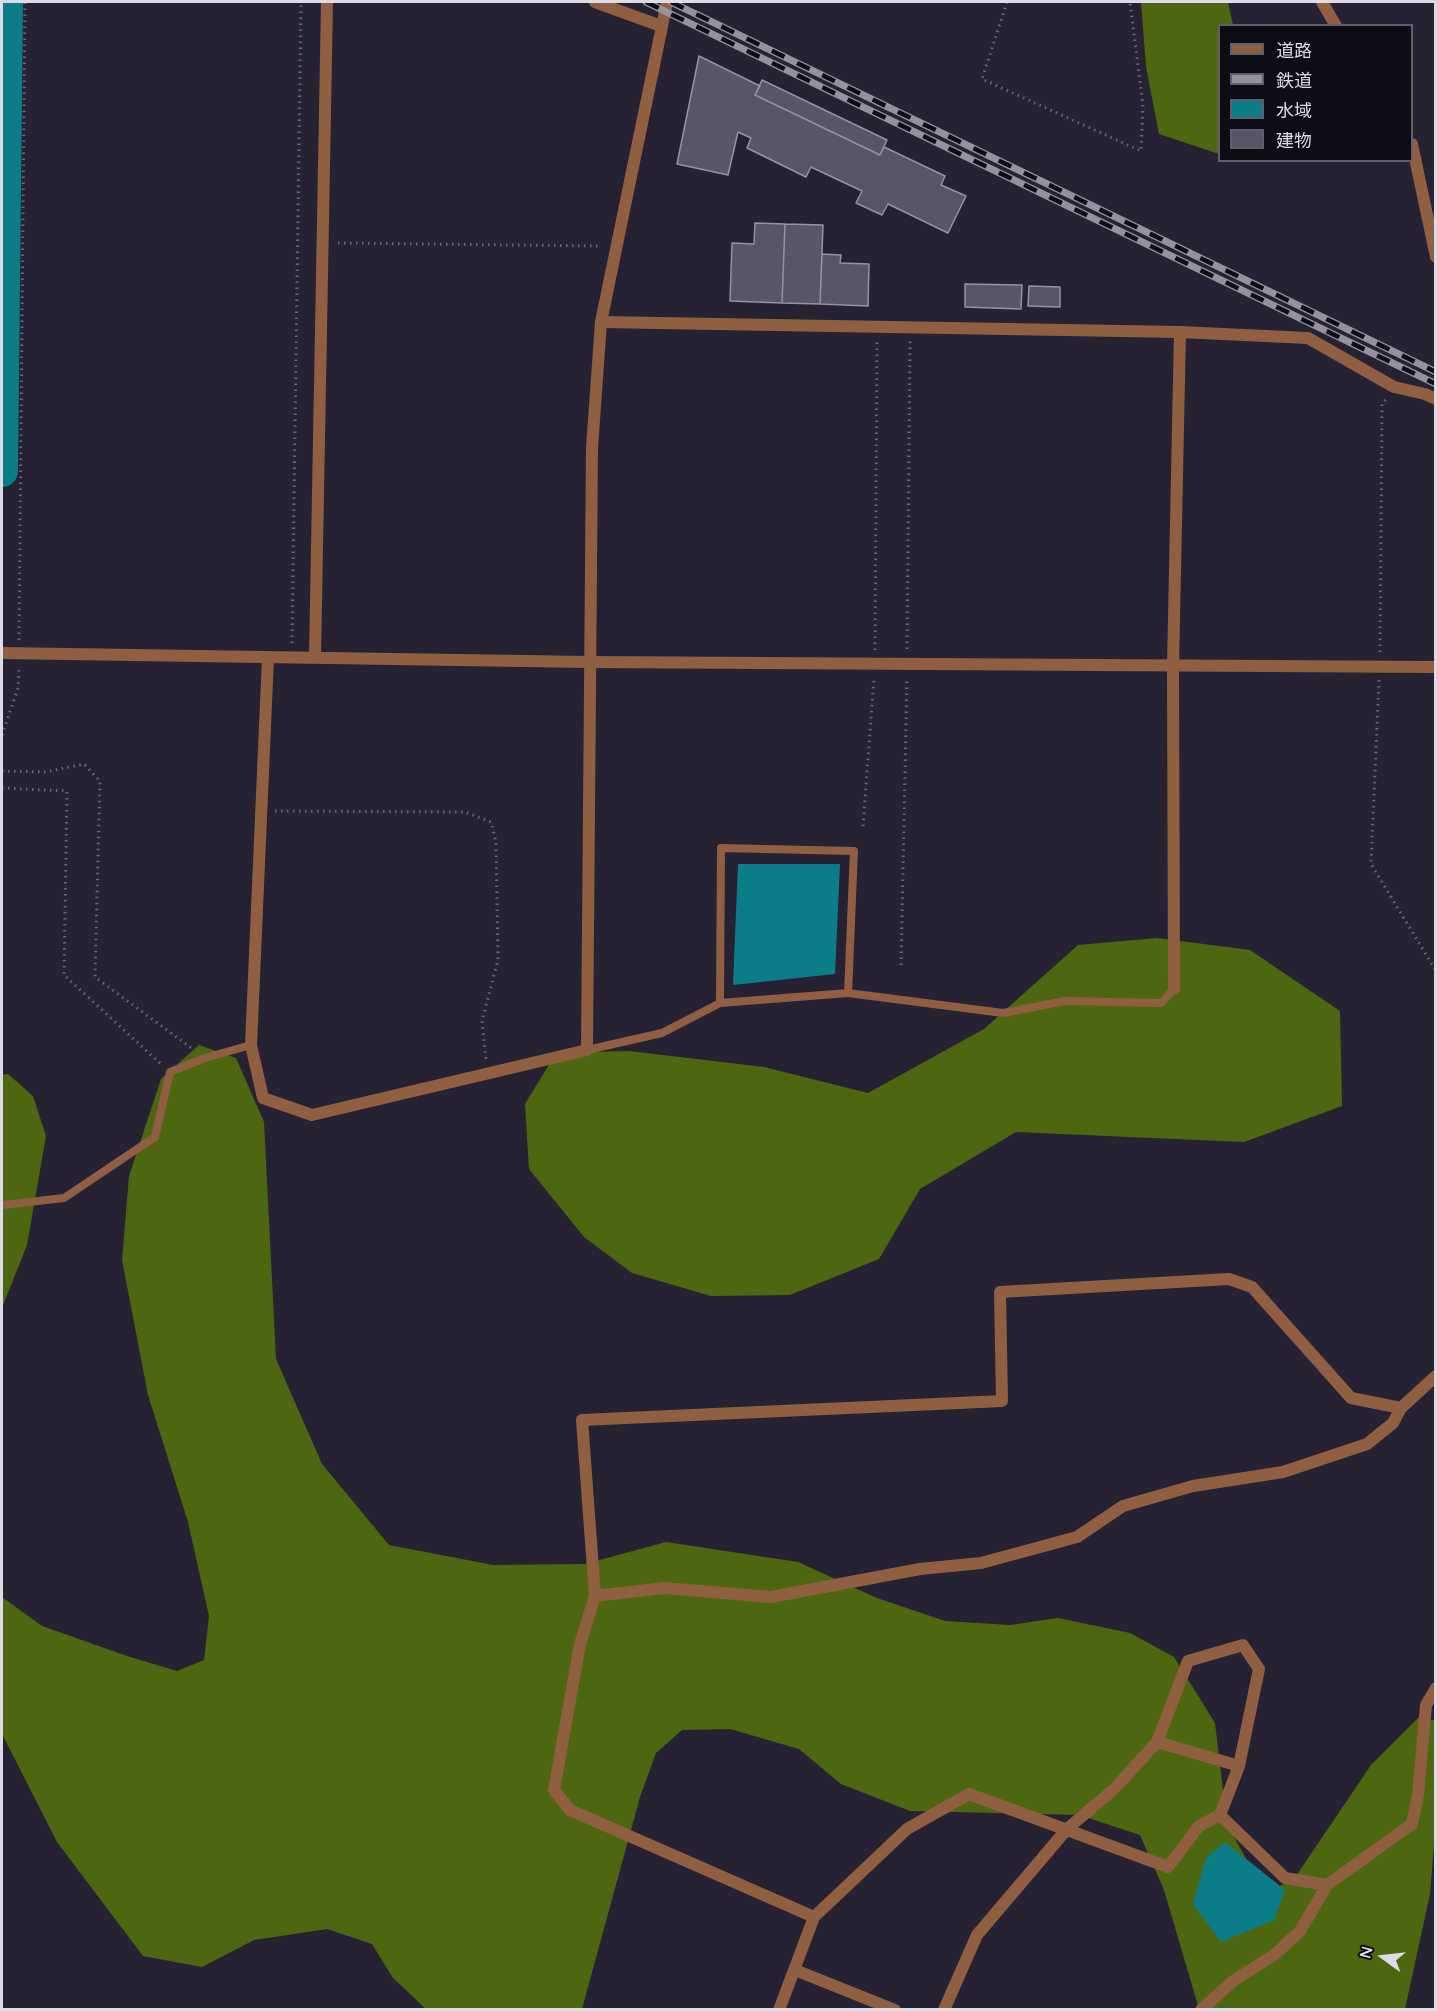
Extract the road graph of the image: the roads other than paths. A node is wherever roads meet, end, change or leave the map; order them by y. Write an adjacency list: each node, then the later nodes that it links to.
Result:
1 (327, 2): 13 (street)
2 (595, 2): 6 (street)
3 (667, 2): 6 (street)
4 (1322, 2): 5 (street)
5 (1335, 24)
6 (662, 27): 9 (street)
7 (1413, 149): 8 (street)
8 (1436, 257)
9 (601, 322): 10 (street); 15 (street)
10 (1180, 332): 11 (street); 16 (street)
11 (1436, 399)
12 (2, 653): 14 (street)
13 (315, 657): 14 (street); 15 (street)
14 (268, 658): 21 (street)
15 (589, 662): 16 (street); 22 (street)
16 (1173, 666): 17 (street); 18 (street)
17 (1436, 667)
18 (1174, 989): 19 (lane)
19 (848, 993): 20 (lane); 20 (lane)
20 (720, 1004): 22 (lane)
21 (251, 1045): 22 (street); 23 (lane)
22 (587, 1050)
23 (2, 1205)
24 (1436, 1376): 25 (street)
25 (1401, 1408): 26 (street); 26 (street)
26 (595, 1596): 33 (street)
27 (1436, 1688): 32 (street)
28 (1157, 1743): 29 (street); 29 (street); 31 (street)
29 (1239, 1766): 30 (street)
30 (1221, 1815): 31 (street); 32 (street)
31 (1067, 1829): 33 (street); 37 (street)
32 (1327, 1885): 38 (street)
33 (814, 1917): 34 (street)
34 (795, 1970): 35 (street); 36 (street)
35 (779, 2010)
36 (895, 2010)
37 (944, 2010)
38 (1201, 2010)

